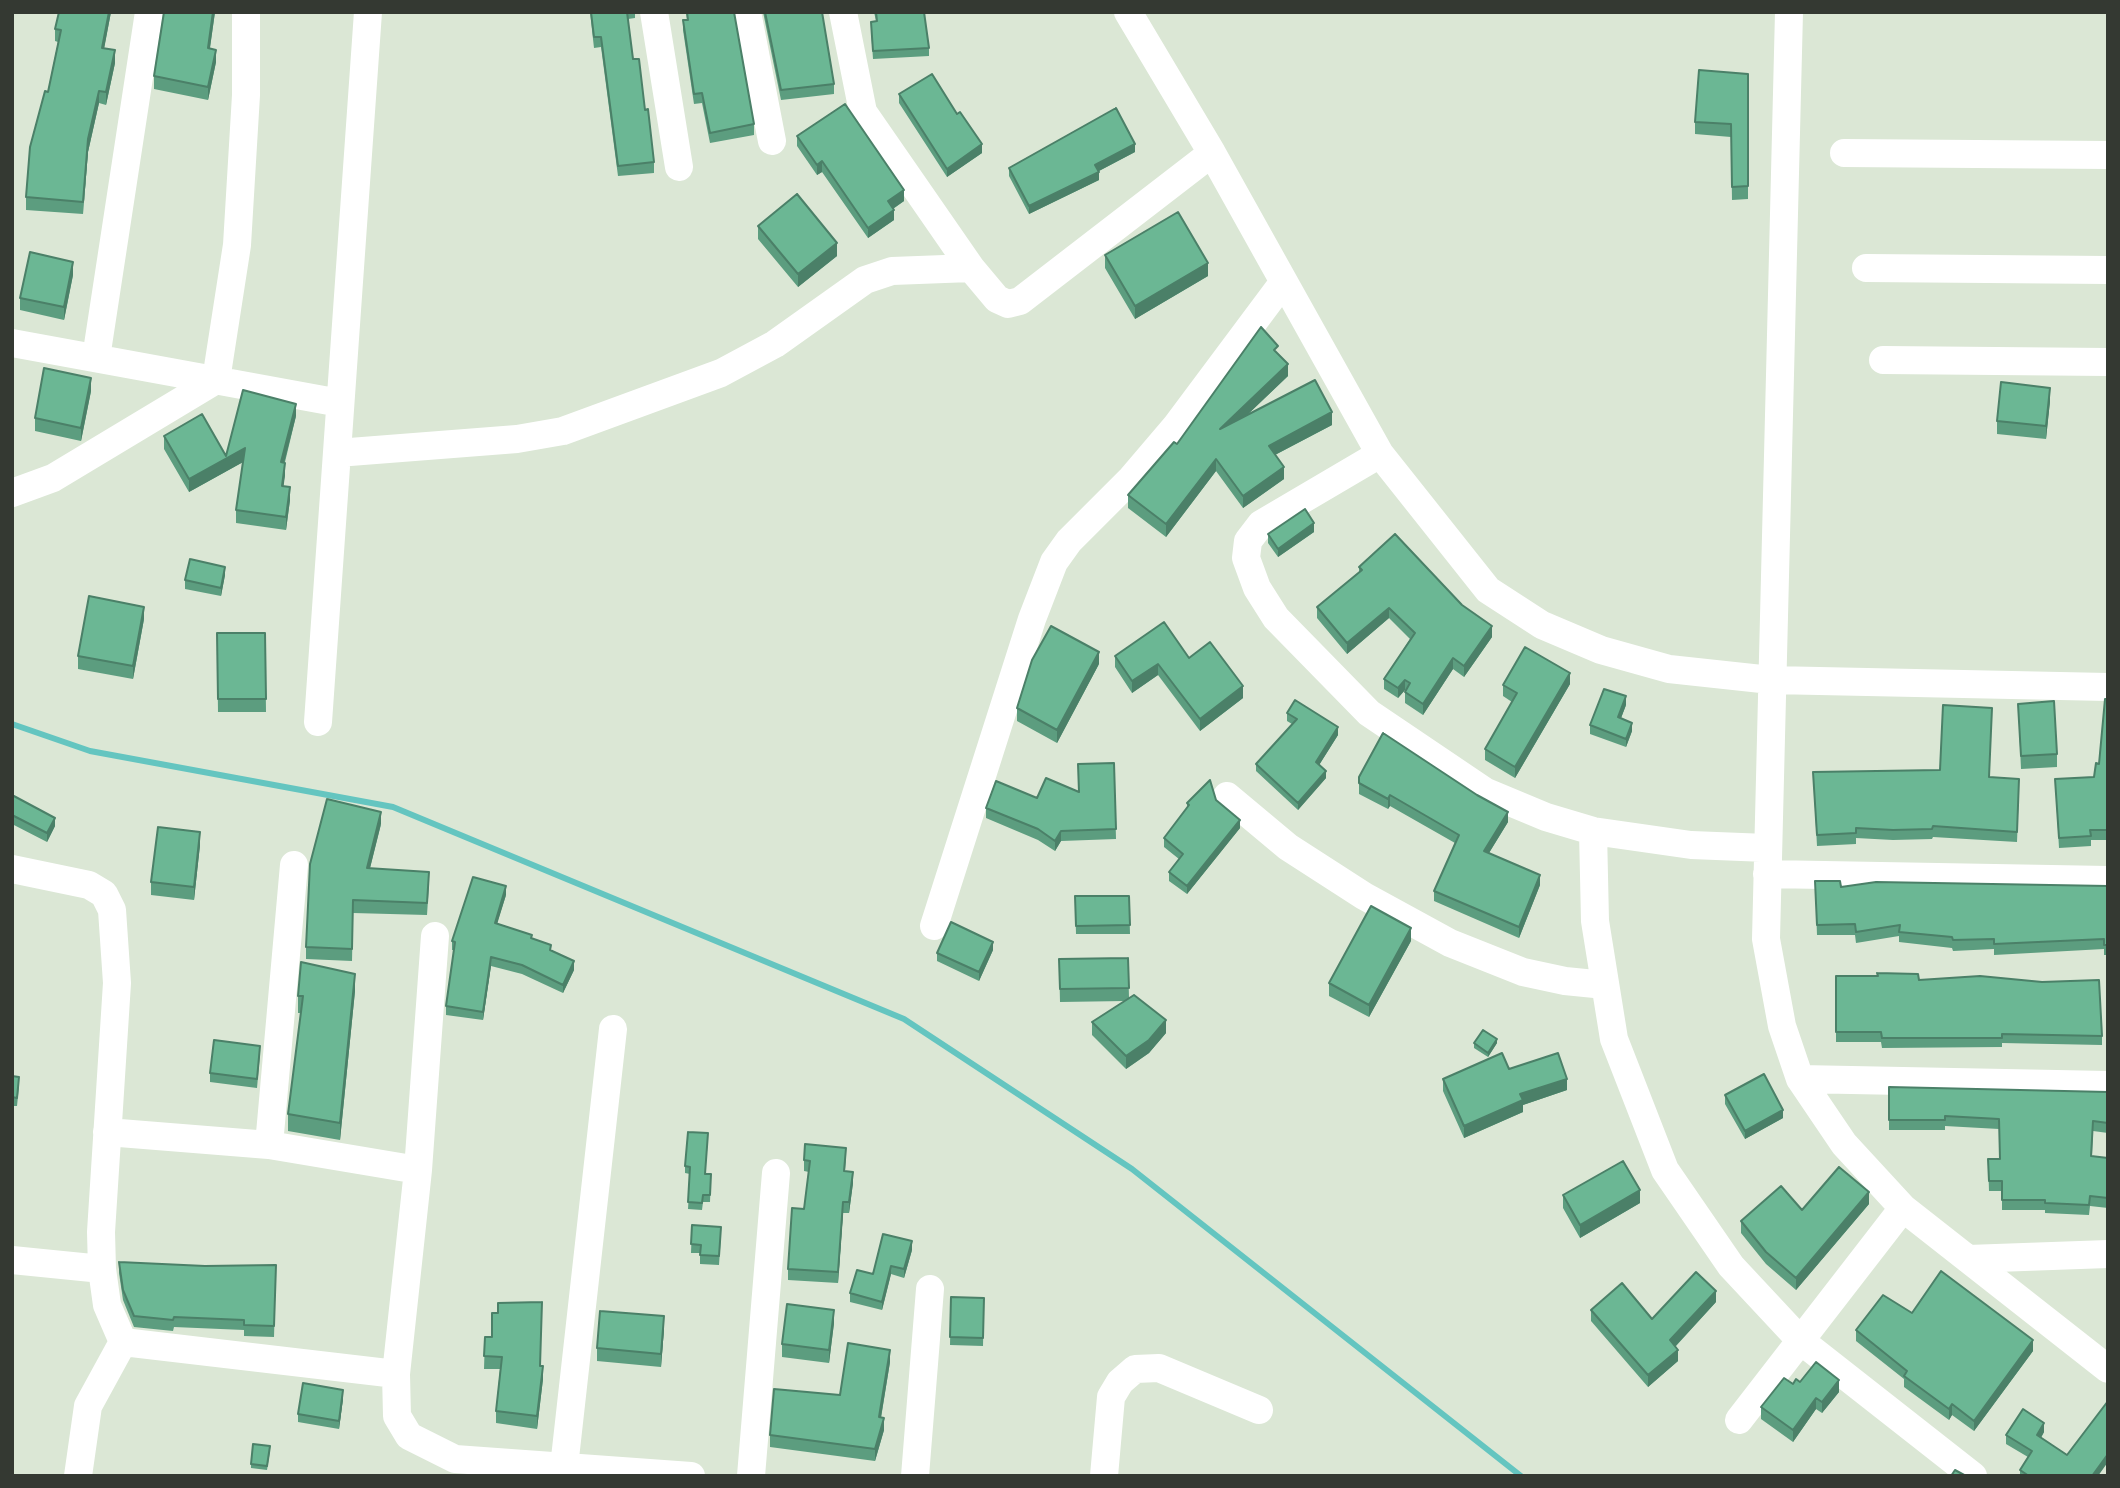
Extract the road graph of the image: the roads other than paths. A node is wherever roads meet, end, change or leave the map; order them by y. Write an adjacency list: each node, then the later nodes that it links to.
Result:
1 (149, 12): 19 (street)
2 (246, 12): 22 (street)
3 (368, 12): 23 (street)
4 (654, 12): 13 (street)
5 (747, 12): 9 (street)
6 (843, 12): 14 (street)
7 (1128, 12): 10 (street)
8 (1789, 12): 27 (street)
9 (772, 141)
10 (1212, 153): 14 (street); 17 (street)
11 (1844, 153): 12 (street)
12 (2108, 155)
13 (679, 167)
14 (971, 268): 24 (street)
15 (1866, 268): 16 (street)
16 (2108, 270)
17 (1282, 284): 25 (street); 36 (street)
18 (12, 343): 19 (street)
19 (96, 358): 22 (street)
20 (1883, 360): 21 (street)
21 (2108, 362)
22 (216, 380): 23 (street); 26 (street)
23 (340, 403): 24 (street)
24 (337, 453): 29 (street)
25 (1380, 454): 27 (street); 31 (street)
26 (12, 493)
27 (1771, 680): 28 (street); 32 (street)
28 (2108, 687)
29 (318, 722)
30 (1227, 796): 38 (street)
31 (1593, 831): 32 (street); 38 (street)
32 (1767, 861): 35 (street); 40 (street)
33 (294, 865): 43 (street)
34 (12, 869): 42 (street)
35 (2108, 880)
36 (934, 926)
37 (435, 936): 44 (street)
38 (1605, 985): 53 (street)
39 (613, 1029): 58 (street)
40 (1800, 1079): 41 (street); 46 (street)
41 (2108, 1085)
42 (107, 1132): 43 (street); 50 (street)
43 (269, 1145): 44 (street)
44 (418, 1170): 55 (street)
45 (776, 1173): 61 (street)
46 (1903, 1208): 48 (street); 53 (street)
47 (2108, 1254): 48 (street)
48 (1968, 1259): 54 (street)
49 (12, 1260): 50 (street)
50 (102, 1269): 52 (street)
51 (930, 1289): 62 (street)
52 (123, 1342): 55 (street); 59 (street)
53 (1801, 1342): 57 (street); 64 (street)
54 (2108, 1369)
55 (396, 1374): 58 (street)
56 (1259, 1410): 63 (street)
57 (1739, 1420)
58 (564, 1466): 60 (street)
59 (78, 1476)
60 (691, 1476)
61 (751, 1476)
62 (915, 1476)
63 (1104, 1476)
64 (1973, 1476)

